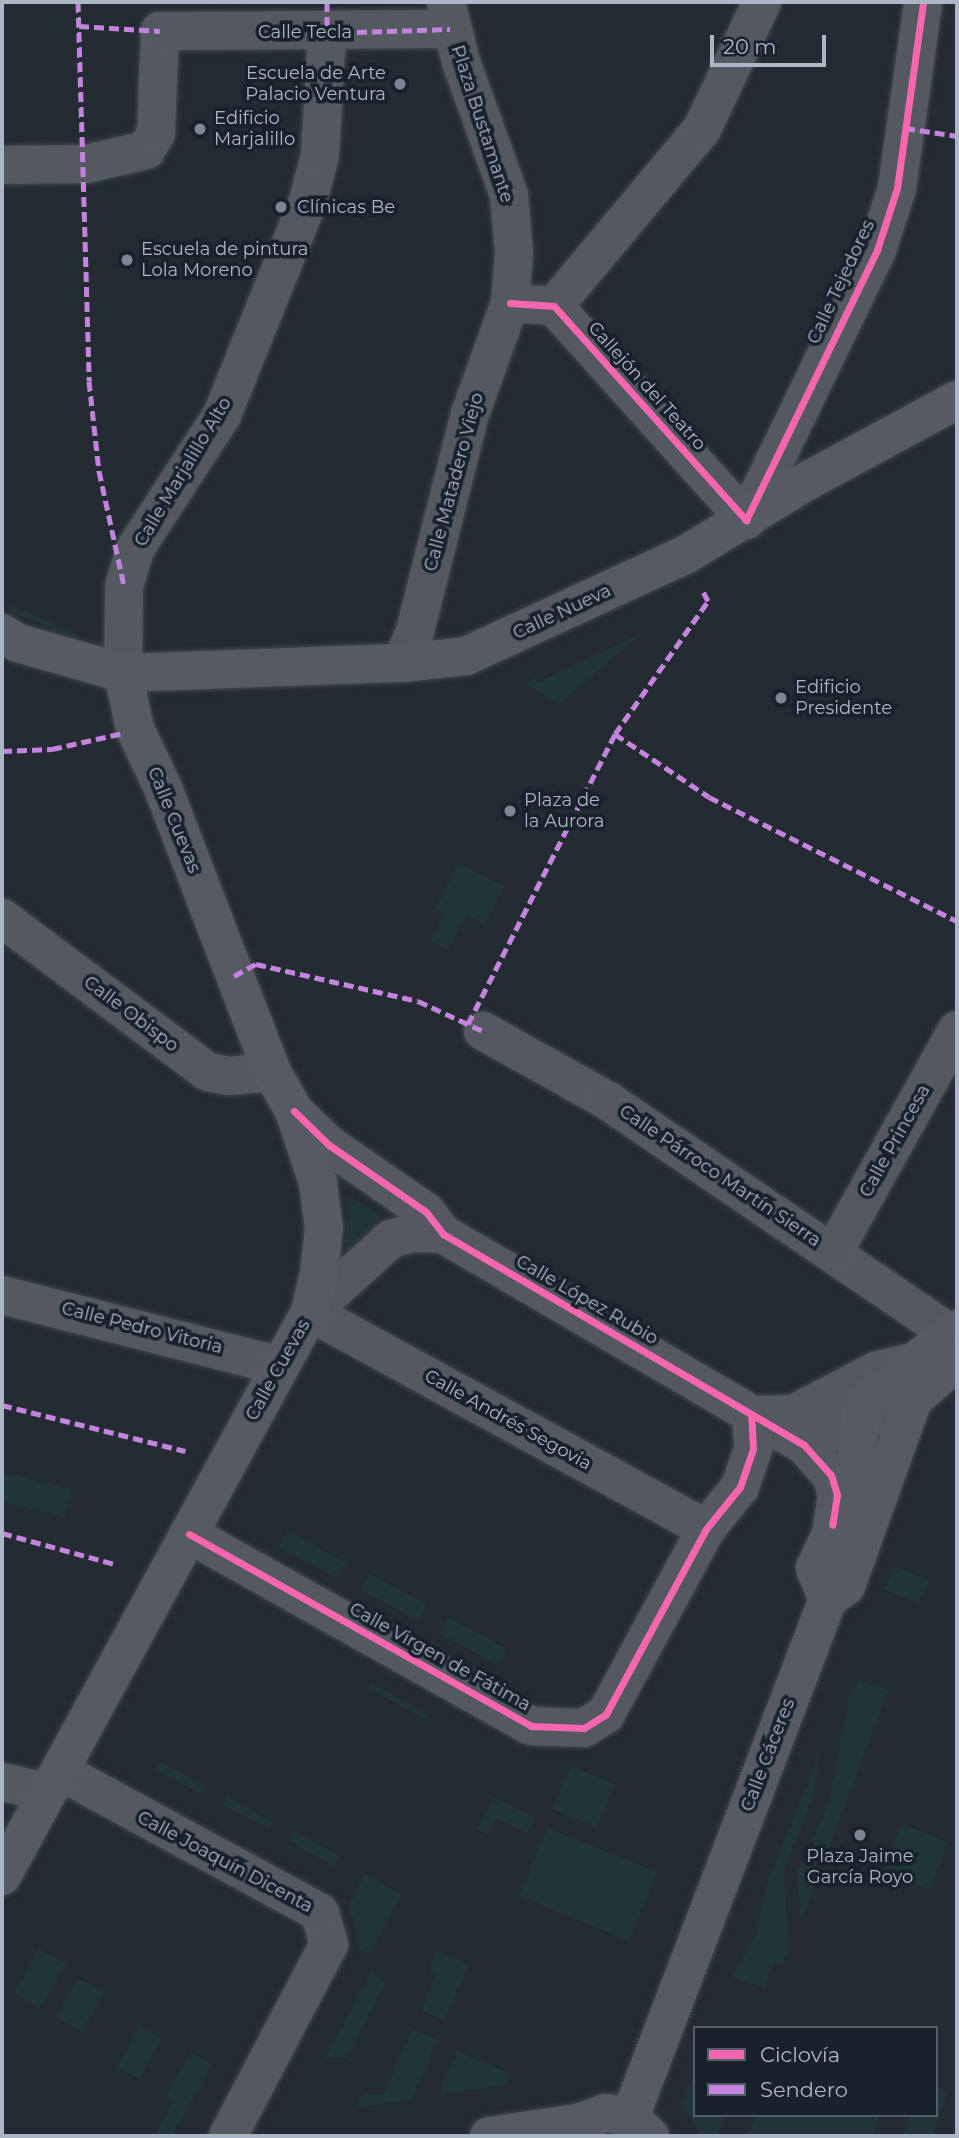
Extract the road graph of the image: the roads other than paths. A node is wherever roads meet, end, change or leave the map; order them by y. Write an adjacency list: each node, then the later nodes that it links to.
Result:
1 (762, 2): 7 (street)
2 (923, 2): 9 (street, Calle Tejedores)
3 (448, 15): 4 (street, Calle Tecla); 6 (street, Plaza Bustamante)
4 (327, 33): 5 (street, Calle Tecla); 12 (street, Calle Marjalillo Alto)
5 (2, 165)
6 (510, 303): 7 (street); 11 (street, Calle Matadero Viejo)
7 (555, 306): 9 (street, Callejón del Teatro)
8 (957, 400): 9 (main road, Calle Nueva)
9 (746, 520): 11 (main road, Calle Nueva)
10 (2, 633): 12 (main road, Calle Nueva)
11 (402, 663): 12 (main road, Calle Nueva)
12 (123, 673): 16 (main road, Calle Cuevas)
13 (2, 918): 16 (street, Calle Obispo)
14 (957, 1030): 19 (street, Calle Princesa)
15 (483, 1031): 19 (street, Calle Párroco Martín Sierra)
16 (272, 1072): 17 (main road, Calle Cuevas)
17 (294, 1111): 18 (street, Calle López Rubio); 21 (main road, Calle Cuevas)
18 (443, 1234): 21 (street); 26 (street, Calle López Rubio)
19 (833, 1252): 22 (street, Calle Párroco Martín Sierra)
20 (2, 1294): 24 (street, Calle Pedro Vitoria)
21 (310, 1312): 24 (main road, Calle Cuevas); 30 (street, Calle Andrés Segovia)
22 (955, 1341): 23 (main road, Calle López Rubio); 25 (main road)
23 (914, 1362): 26 (street); 27 (main road, Calle López Rubio)
24 (281, 1366): 31 (main road, Calle Cuevas)
25 (913, 1400): 27 (street); 32 (main road, Calle Cáceres)
26 (751, 1415): 28 (street, Calle López Rubio); 30 (street, Calle Virgen de Fátima)
27 (858, 1424): 28 (street); 29 (main road, Calle López Rubio)
28 (804, 1445): 29 (street, Calle López Rubio)
29 (832, 1525): 32 (main road, Calle López Rubio)
30 (706, 1529): 31 (street, Calle Virgen de Fátima)
31 (189, 1534): 34 (main road, Calle Cuevas)
32 (828, 1599): 36 (main road, Calle Cáceres)
33 (2, 1782): 34 (street, Calle Joaquín Dicenta)
34 (53, 1782): 35 (main road, Calle Cuevas); 38 (street, Calle Joaquín Dicenta)
35 (2, 1876)
36 (640, 2127): 37 (main road)
37 (572, 2130): 39 (main road)
38 (228, 2136)
39 (489, 2136)

